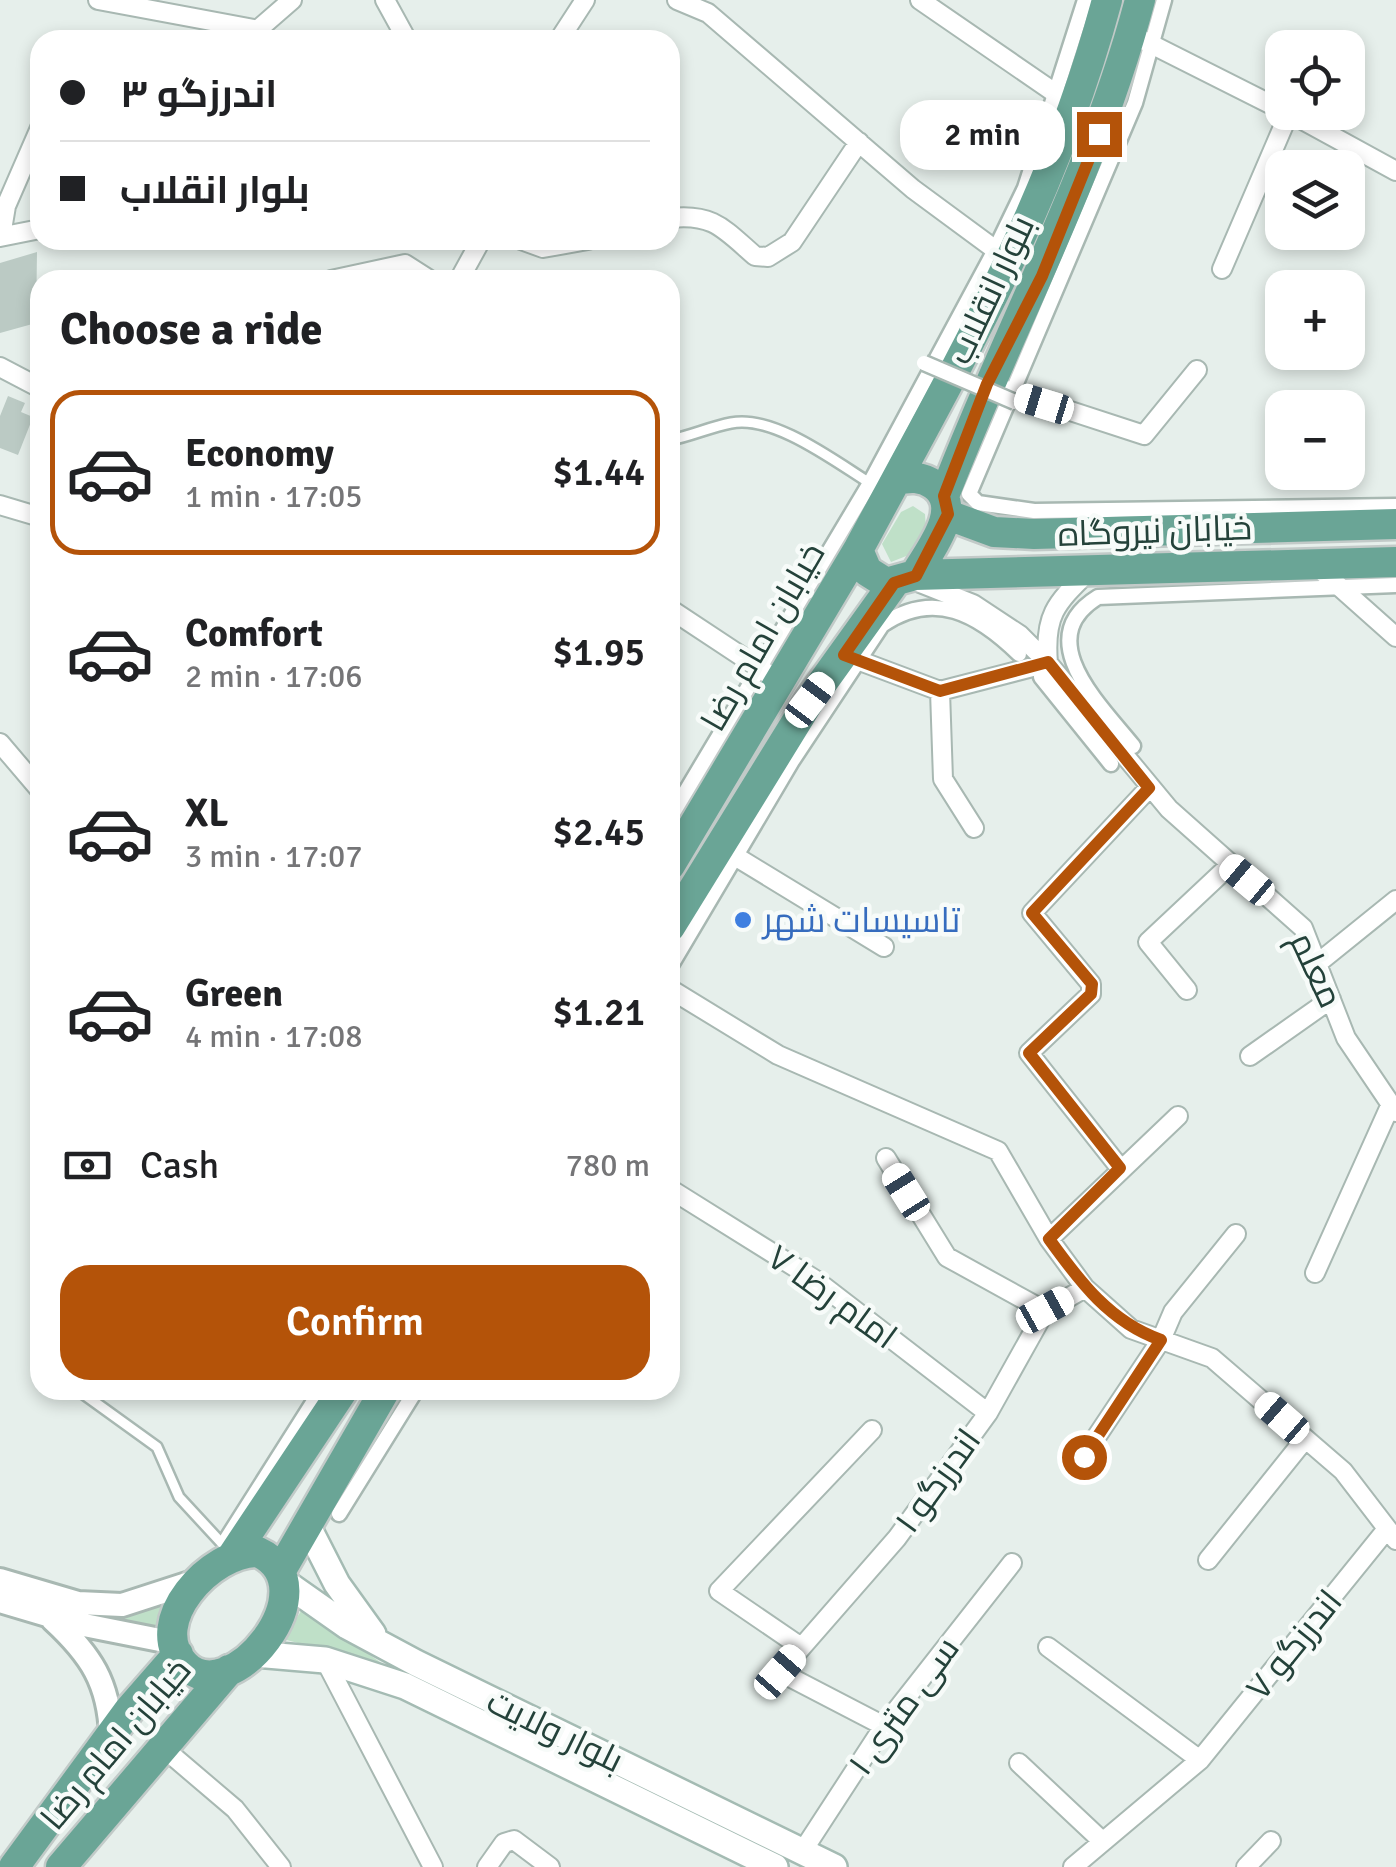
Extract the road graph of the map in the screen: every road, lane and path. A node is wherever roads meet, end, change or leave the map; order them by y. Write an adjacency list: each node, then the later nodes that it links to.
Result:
1 (98, 0): 12 (street)
2 (292, 0): 14 (street)
3 (385, 0): 15 (street)
4 (585, 0): 16 (street)
5 (677, 0): 11 (street)
6 (920, 0): 18 (street)
7 (1085, 0): 18 (street)
8 (1107, 0): 18 (main road, بلوار انقلاب)
9 (1140, 0): 17 (main road, بلوار انقلاب)
10 (1164, 0): 17 (street)
11 (710, 4): 22 (street)
12 (191, 9): 13 (street)
13 (241, 30)
14 (255, 30)
15 (401, 30)
16 (566, 30)
17 (1141, 39): 19 (street); 36 (main road, بلوار انقلاب)
18 (1065, 100): 28 (main road, بلوار انقلاب)
19 (1265, 101)
20 (1280, 130): 29 (street)
21 (1320, 130): 24 (street)
22 (859, 142): 25 (street); 28 (street)
23 (30, 151): 27 (street)
24 (1396, 171)
25 (680, 217)
26 (30, 231): 27 (street)
27 (0, 237)
28 (1004, 256): 37 (main road, بلوار انقلاب); 40 (street)
29 (1222, 269)
30 (377, 270): 31 (street)
31 (414, 270)
32 (924, 364): 36 (street, bridge)
33 (0, 366): 35 (street)
34 (1197, 370): 36 (street)
35 (30, 382)
36 (1004, 393): 39 (main road, بلوار انقلاب); 43 (street)
37 (932, 420): 39 (main road); 40 (main road, بلوار انقلاب)
38 (680, 437): 40 (lane)
39 (967, 437): 42 (main road, بلوار انقلاب)
40 (884, 486): 42 (main road, خیابان نیروگاه); 47 (main road, خیابان امام رضا); 61 (street)
41 (0, 505): 44 (street)
42 (946, 506): 46 (main road, خیابان نیروگاه); 52 (main road, بلوار انقلاب)
43 (1396, 506)
44 (30, 514)
45 (1396, 524): 46 (main road, خیابان نیروگاه)
46 (1034, 534): 50 (main road)
47 (858, 550): 52 (main road); 56 (main road, خیابان امام رضا)
48 (1396, 562): 49 (main road, خیابان نیروگاه)
49 (1313, 564): 51 (main road, خیابان نیروگاه); 54 (street)
50 (1035, 572): 51 (main road, خیابان نیروگاه); 52 (main road, خیابان نیروگاه)
51 (1088, 572): 60 (street)
52 (907, 579): 58 (main road, خیابان امام رضا); 60 (street, معلم)
53 (1396, 585): 54 (street)
54 (1339, 587): 57 (street); 63 (street)
55 (680, 616): 61 (street)
56 (813, 631): 58 (main road); 61 (main road, خیابان امام رضا)
57 (1396, 637)
58 (851, 654): 59 (street); 62 (street); 71 (main road, خیابان امام رضا)
59 (1019, 654)
60 (1045, 670): 62 (street); 65 (street); 67 (street, معلم)
61 (771, 675): 68 (street); 70 (main road, خیابان امام رضا)
62 (940, 691): 69 (street)
63 (1134, 746)
64 (2, 750): 66 (street)
65 (1111, 764)
66 (30, 779)
67 (1149, 788): 72 (street, معلم); 85 (street)
68 (680, 804)
69 (974, 828)
70 (680, 846)
71 (728, 852): 74 (main road, خیابان امام رضا); 75 (street); 76 (street)
72 (1230, 866): 77 (street, معلم); 78 (street)
73 (1396, 900): 77 (street)
74 (680, 914)
75 (680, 947)
76 (884, 947)
77 (1318, 963): 80 (street, معلم)
78 (1188, 990)
79 (680, 995): 88 (street)
80 (1332, 999): 81 (street); 82 (street, معلم)
81 (1250, 1056)
82 (1394, 1108): 89 (street)
83 (1178, 1116): 85 (street)
84 (886, 1158): 91 (street)
85 (1120, 1168): 88 (street)
86 (680, 1195): 98 (street, امام رضا ۷)
87 (1236, 1234): 92 (street)
88 (1049, 1239): 90 (street)
89 (1315, 1272)
90 (1085, 1288): 91 (street); 92 (street)
91 (1045, 1310): 98 (street, اندرزگو ۱)
92 (1161, 1340): 100 (street); 102 (street)
93 (91, 1400): 107 (lane)
94 (315, 1400): 107 (street)
95 (336, 1400): 103 (main road)
96 (379, 1400): 101 (main road)
97 (410, 1400): 104 (street)
98 (988, 1413): 117 (street, اندرزگو ۱)
99 (872, 1430): 117 (street)
100 (1306, 1438): 106 (street); 108 (street)
101 (348, 1451): 103 (main road); 105 (main road)
102 (1084, 1457)
103 (272, 1498): 107 (main road)
104 (340, 1514)
105 (306, 1525): 110 (main road); 115 (main road)
106 (1392, 1534): 125 (street, اندرزگو ۷)
107 (228, 1550): 110 (main road); 112 (main road)
108 (1208, 1560)
109 (1012, 1563): 122 (street, سی متری ۱)
110 (282, 1576): 115 (main road, بلوار ولایت); 120 (main road)
111 (0, 1580): 112 (street)
112 (196, 1581): 118 (main road)
113 (0, 1600): 114 (street)
114 (46, 1615): 118 (street); 123 (street)
115 (382, 1646): 121 (main road, بلوار ولایت)
116 (1048, 1647): 125 (street)
117 (801, 1648): 122 (street, اندرزگو ۱)
118 (177, 1649): 120 (main road); 123 (main road, خیابان امام رضا)
119 (325, 1660): 120 (main road, بلوار ولایت); 121 (main road, بلوار ولایت); 134 (street)
120 (241, 1662): 124 (main road, خیابان امام رضا)
121 (411, 1675): 130 (main road, بلوار ولایت); 137 (main road, بلوار ولایت)
122 (884, 1726): 130 (street, سی متری ۱)
123 (111, 1735): 127 (main road, خیابان امام رضا)
124 (161, 1746): 127 (main road); 132 (main road, خیابان امام رضا); 133 (street)
125 (1200, 1760): 128 (street, اندرزگو ۷)
126 (1020, 1762): 128 (street)
127 (63, 1804): 131 (main road, خیابان امام رضا)
128 (1101, 1840): 139 (street, اندرزگو ۷)
129 (1271, 1840): 140 (street)
130 (802, 1852): 138 (main road, بلوار ولایت)
131 (14, 1867)
132 (61, 1867)
133 (282, 1867)
134 (432, 1867)
135 (487, 1867): 136 (street)
136 (550, 1867)
137 (775, 1867)
138 (834, 1867)
139 (1073, 1867)
140 (1246, 1867)

